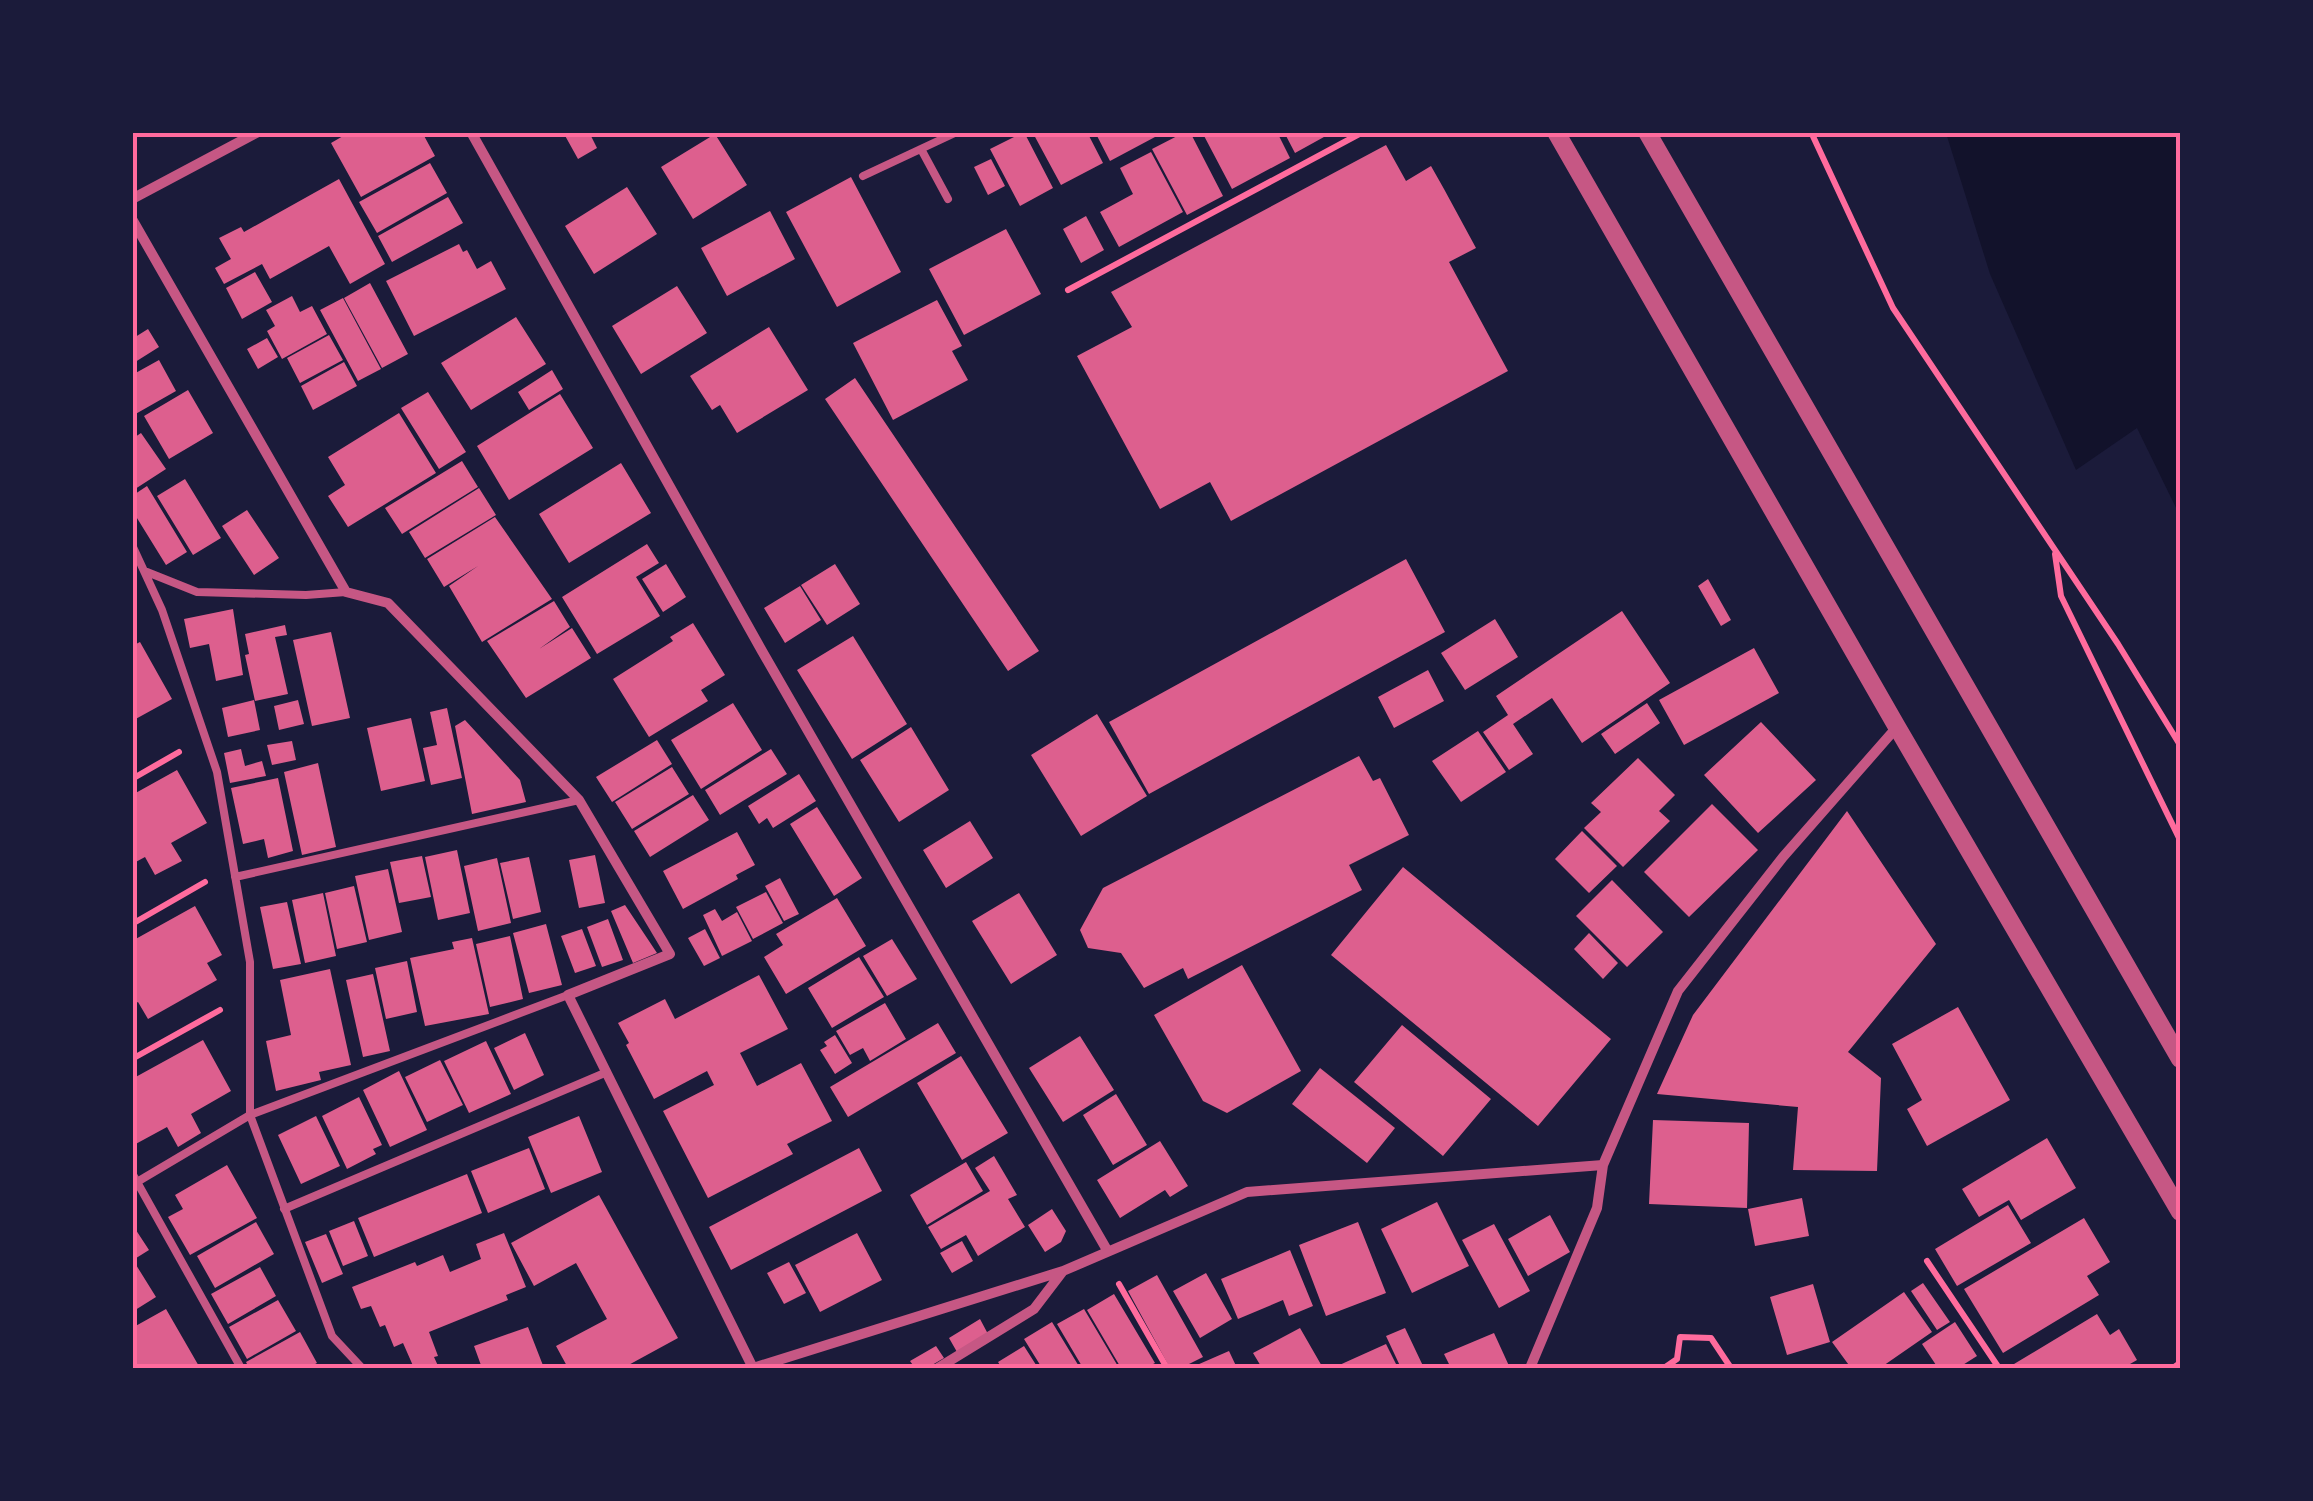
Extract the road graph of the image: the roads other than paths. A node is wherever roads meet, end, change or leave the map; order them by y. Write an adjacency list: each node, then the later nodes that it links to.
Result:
1 (258, 132): 9 (street)
2 (470, 132): 25 (street)
3 (958, 132): 6 (lane)
4 (1556, 132): 14 (street)
5 (1647, 132): 18 (street)
6 (921, 150): 7 (lane); 8 (lane)
7 (863, 176)
8 (948, 198)
9 (132, 199)
10 (132, 218): 13 (street)
11 (132, 546): 12 (lane)
12 (148, 572): 13 (lane); 16 (lane)
13 (346, 592): 15 (street)
14 (1896, 727): 21 (street); 24 (street)
15 (579, 800): 16 (lane); 17 (street)
16 (235, 877): 20 (lane)
17 (568, 995): 19 (street); 20 (lane)
18 (2180, 1059)
19 (607, 1072): 23 (lane); 29 (street)
20 (250, 1115): 22 (lane); 23 (lane)
21 (1603, 1165): 25 (street); 31 (street)
22 (135, 1178): 27 (lane)
23 (284, 1209): 28 (lane)
24 (2180, 1212)
25 (1107, 1250): 26 (street)
26 (1063, 1270): 29 (street); 30 (street)
27 (241, 1368)
28 (362, 1368)
29 (752, 1368)
30 (938, 1368)
31 (1530, 1368)

